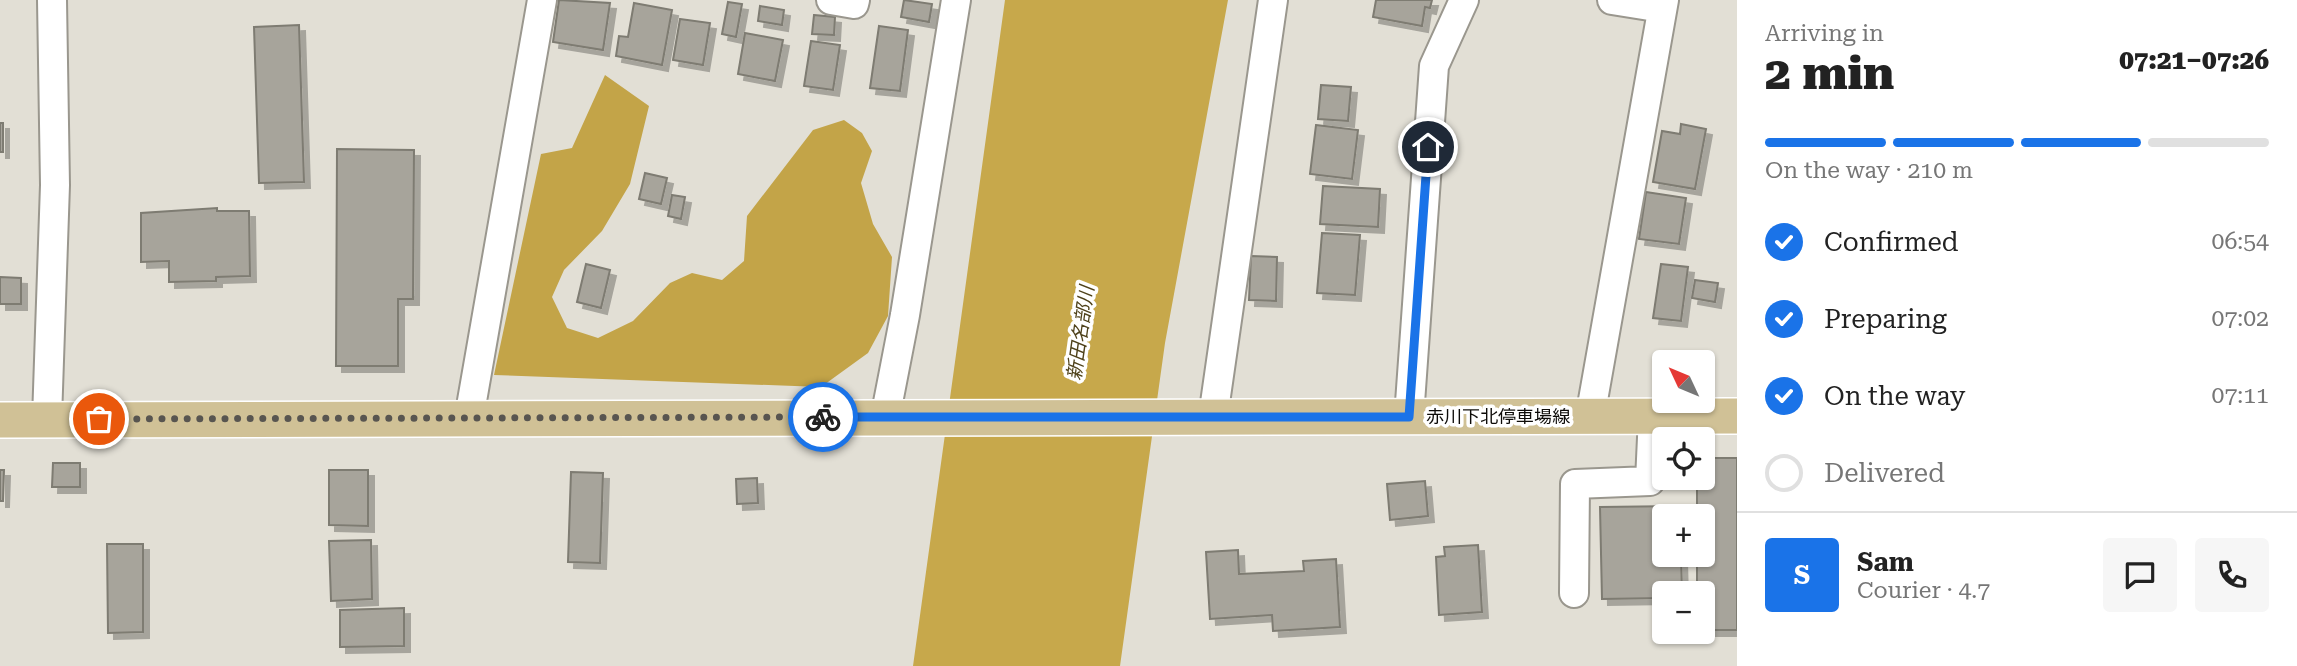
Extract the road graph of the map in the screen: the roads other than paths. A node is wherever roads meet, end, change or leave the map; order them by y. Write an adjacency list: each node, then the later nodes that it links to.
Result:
1 (52, 0): 18 (street)
2 (542, 0): 15 (street)
3 (831, 0): 4 (street)
4 (855, 0)
5 (956, 0): 16 (street)
6 (1273, 0): 12 (street)
7 (1464, 0): 13 (street)
8 (1612, 0): 9 (street)
9 (1663, 4): 14 (street)
10 (1653, 416): 11 (main road, 赤川下北停車場線); 14 (main road, 赤川下北停車場線); 19 (street)
11 (1737, 416)
12 (1206, 417): 13 (main road, 赤川下北停車場線); 16 (main road, 赤川下北停車場線)
13 (1409, 417): 14 (main road, 赤川下北停車場線)
14 (1590, 417)
15 (468, 418): 16 (main road, 赤川下北停車場線); 18 (main road, 赤川下北停車場線)
16 (885, 418)
17 (0, 419): 18 (main road, 赤川下北停車場線)
18 (47, 419)
19 (1574, 593)

